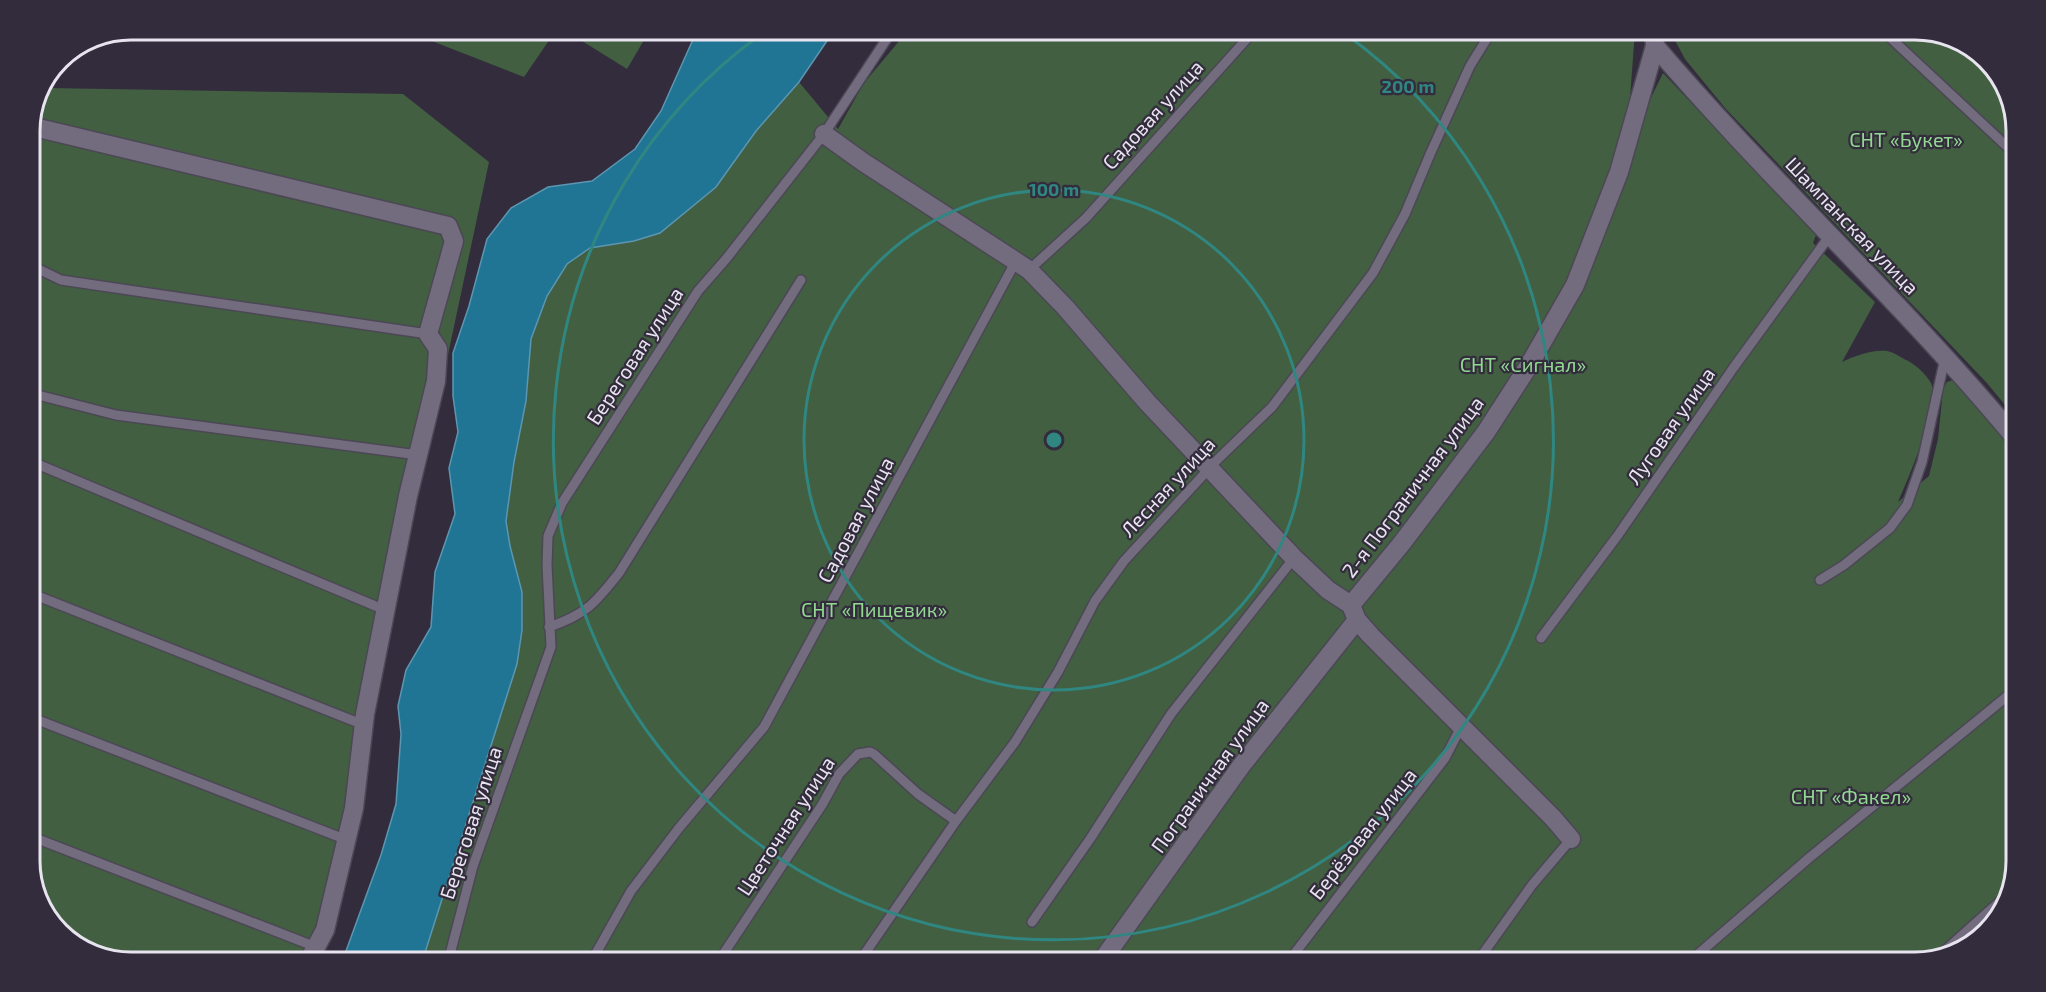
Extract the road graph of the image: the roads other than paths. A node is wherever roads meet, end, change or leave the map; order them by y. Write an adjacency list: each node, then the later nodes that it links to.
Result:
1 (885, 41): 8 (lane, Береговая улица)
2 (1245, 41): 11 (lane, Садовая улица)
3 (1485, 41): 20 (lane, Лесная улица)
4 (1653, 41): 25 (street, 2-я Пограничная улица)
5 (1656, 41): 10 (street, Шампанская улица)
6 (1894, 41): 9 (lane)
7 (41, 129): 14 (street)
8 (824, 134): 11 (street); 26 (lane, Береговая улица)
9 (2005, 145)
10 (1831, 234): 15 (street, Шампанская улица); 27 (lane, Луговая улица)
11 (1022, 266): 20 (street); 42 (lane, Садовая улица)
12 (41, 270): 14 (lane)
13 (801, 280): 26 (lane)
14 (428, 334): 18 (street)
15 (1945, 356): 17 (street, Шампанская улица); 22 (lane)
16 (41, 396): 18 (lane)
17 (2005, 427)
18 (418, 455): 24 (street)
19 (41, 466): 24 (lane)
20 (1210, 468): 21 (street); 32 (lane, Лесная улица)
21 (1294, 558): 25 (street); 37 (lane)
22 (1820, 580)
23 (41, 597): 30 (lane)
24 (385, 610): 30 (street)
25 (1354, 613): 31 (street); 45 (street, Пограничная улица)
26 (549, 627): 41 (lane, Береговая улица)
27 (1541, 638)
28 (2006, 697): 48 (lane)
29 (41, 721): 34 (lane)
30 (364, 725): 34 (street)
31 (1462, 726): 33 (street); 46 (lane, Берёзовая улица)
32 (956, 821): 43 (lane, Цветочная улица); 44 (lane, Лесная улица)
33 (1570, 839): 47 (lane)
34 (347, 840): 40 (street)
35 (41, 841): 39 (lane)
36 (1991, 909): 38 (lane)
37 (1032, 922)
38 (1955, 942)
39 (307, 952)
40 (313, 952)
41 (450, 952)
42 (597, 952)
43 (725, 952)
44 (866, 952)
45 (1108, 952)
46 (1296, 952)
47 (1484, 952)
48 (1701, 952)

